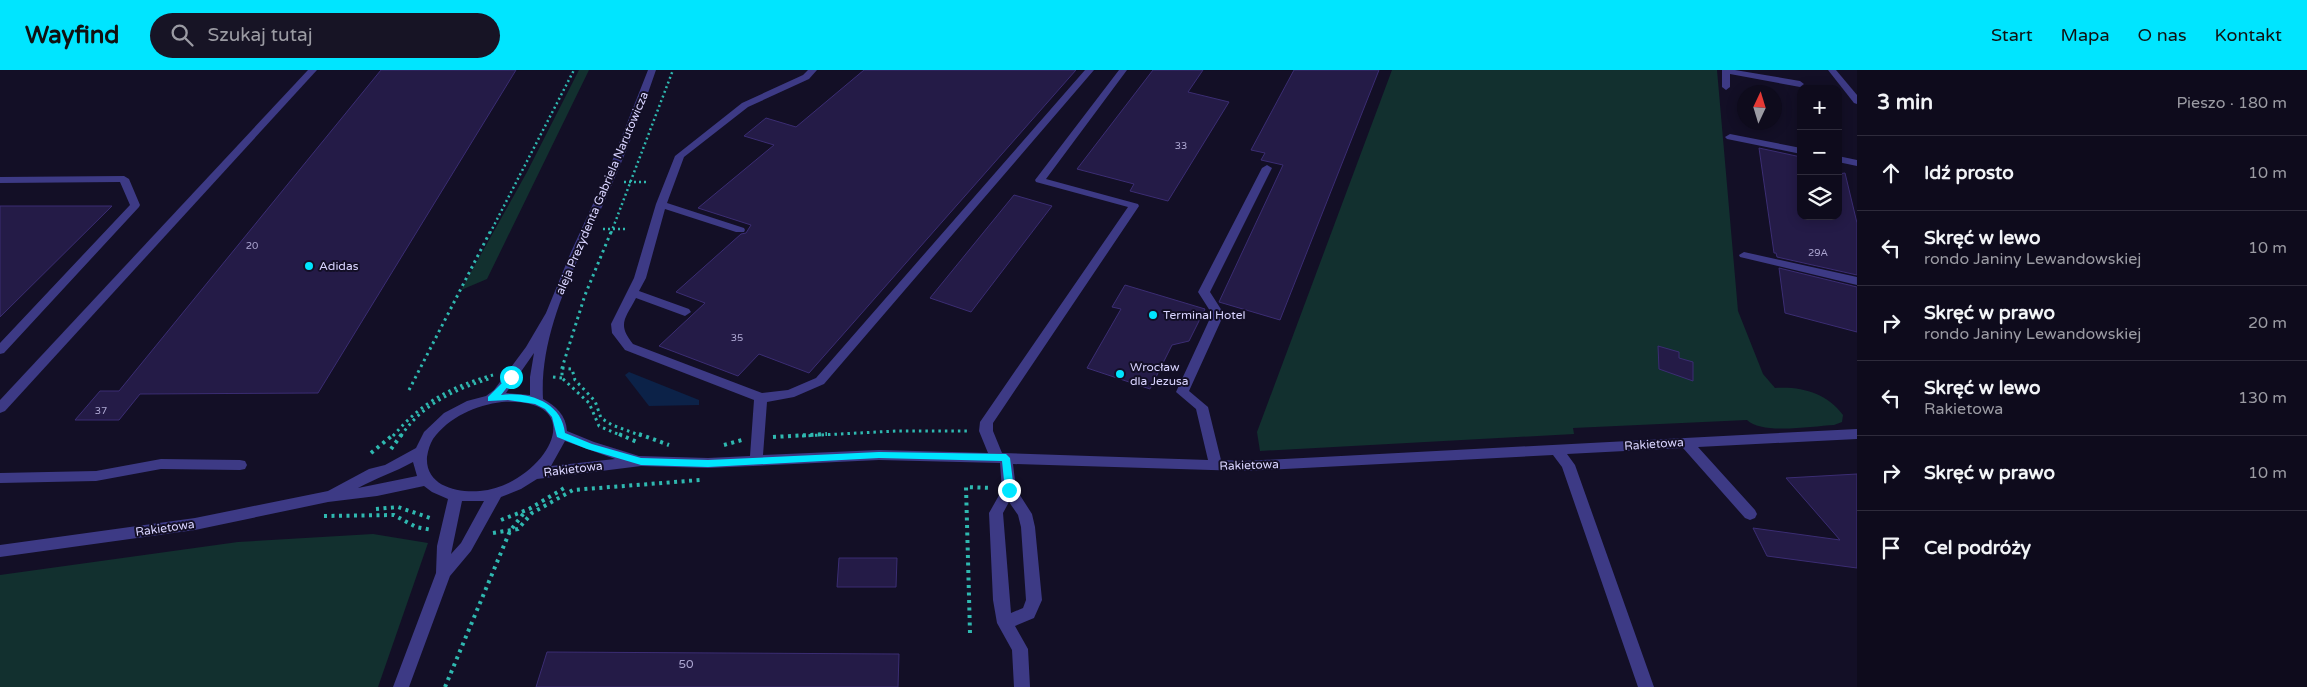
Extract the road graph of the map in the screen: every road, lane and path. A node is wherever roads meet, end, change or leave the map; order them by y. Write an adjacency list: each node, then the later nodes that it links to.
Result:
1 (312, 70): 37 (street)
2 (574, 70): 33 (path)
3 (652, 70): 18 (street, aleja Prezydenta Gabriela Narutowicza)
4 (673, 70): 20 (path)
5 (814, 70): 21 (street)
6 (1090, 70): 34 (street)
7 (1123, 70): 39 (street)
8 (1832, 70): 11 (street)
9 (1800, 84): 10 (street)
10 (1726, 87)
11 (1857, 101)
12 (1730, 137): 13 (street)
13 (1797, 150)
14 (1842, 160): 15 (street)
15 (1857, 163)
16 (1267, 168): 52 (street)
17 (0, 180): 31 (street)
18 (608, 182): 20 (path); 22 (street, aleja Prezydenta Gabriela Narutowicza)
19 (648, 182): 20 (path)
20 (631, 183): 23 (path)
21 (661, 204): 25 (street); 28 (street)
22 (588, 229): 23 (path); 30 (street, aleja Prezydenta Gabriela Narutowicza)
23 (612, 229): 24 (path); 32 (path)
24 (626, 229)
25 (740, 230)
26 (1744, 255): 27 (street)
27 (1857, 281)
28 (632, 293): 29 (street); 34 (street)
29 (685, 312)
30 (550, 316): 35 (street, aleja Prezydenta Gabriela Narutowicza); 36 (street, aleja Prezydenta Gabriela Narutowicza)
31 (0, 350)
32 (562, 368): 38 (path); 44 (path)
33 (409, 390)
34 (761, 398): 42 (street)
35 (491, 399): 36 (street); 47 (street)
36 (537, 402): 40 (street)
37 (0, 408)
38 (599, 426)
39 (986, 431): 42 (path); 48 (street)
40 (560, 434): 49 (street, Rakietowa); 53 (street)
41 (1857, 434): 43 (street, Rakietowa)
42 (758, 438): 45 (path); 50 (street)
43 (1684, 442): 46 (street, Rakietowa); 64 (street)
44 (671, 446)
45 (716, 448)
46 (1557, 450): 52 (street, Rakietowa); 76 (street)
47 (421, 451): 55 (street); 61 (street, Rakietowa)
48 (1001, 457): 50 (street, Rakietowa); 52 (street, Rakietowa); 58 (street)
49 (641, 461): 50 (street, Rakietowa); 53 (street, Rakietowa)
50 (756, 461)
51 (240, 465): 54 (street)
52 (1216, 466)
53 (535, 474): 59 (street)
54 (0, 478)
55 (425, 480): 60 (street); 61 (street, Rakietowa)
56 (702, 480): 68 (path)
57 (572, 484): 63 (path)
58 (1009, 489): 71 (street); 71 (street); 72 (path)
59 (496, 493): 60 (street); 70 (street)
60 (456, 496): 67 (street)
61 (328, 497): 69 (street, Rakietowa)
62 (398, 507): 67 (path)
63 (525, 511): 66 (path); 68 (path)
64 (1750, 514)
65 (323, 516): 67 (path)
66 (496, 521)
67 (443, 527): 70 (street)
68 (510, 531): 74 (path)
69 (0, 551)
70 (444, 573): 73 (street)
71 (1005, 623): 75 (street)
72 (970, 633)
73 (402, 687)
74 (444, 687)
75 (1022, 687)
76 (1646, 687)

